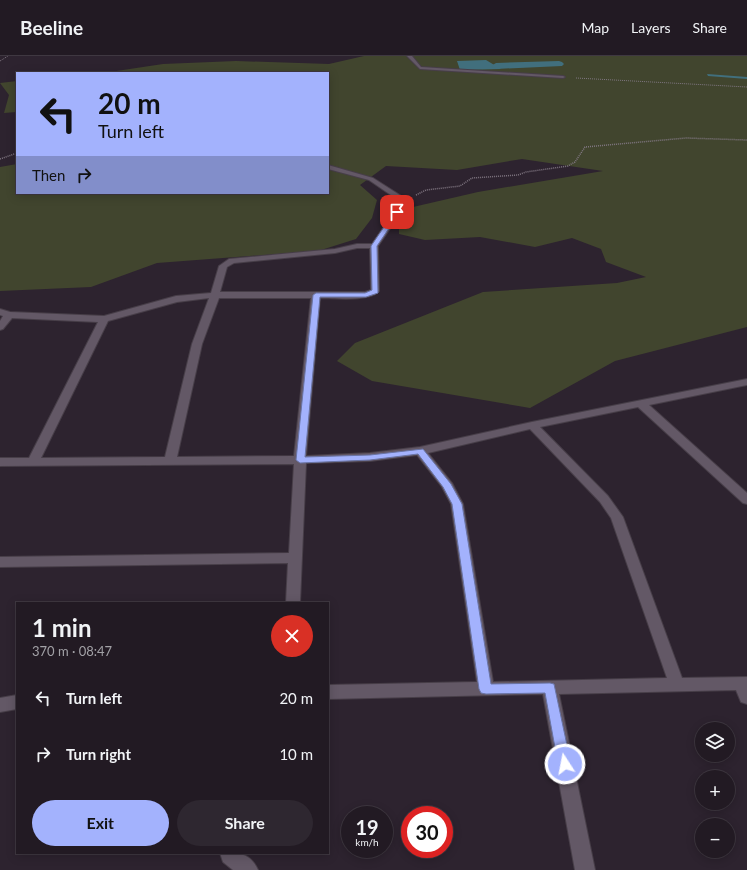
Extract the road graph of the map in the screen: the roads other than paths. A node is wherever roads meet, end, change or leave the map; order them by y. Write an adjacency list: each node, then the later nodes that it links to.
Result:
1 (409, 56): 2 (street)
2 (563, 77)
3 (329, 167): 4 (street)
4 (374, 246): 5 (street); 6 (street)
5 (215, 295): 6 (street); 8 (street); 14 (street)
6 (316, 295): 15 (street)
7 (4, 314): 8 (street); 9 (street)
8 (104, 319): 17 (street)
9 (0, 327)
10 (747, 382): 11 (street)
11 (641, 404): 12 (street); 18 (street)
12 (532, 425): 13 (street); 22 (street)
13 (420, 451): 15 (street); 25 (street)
14 (170, 460): 15 (street); 17 (street)
15 (300, 460): 19 (street)
16 (0, 462): 17 (street)
17 (33, 462)
18 (747, 500)
19 (296, 558): 20 (street); 21 (street)
20 (0, 562)
21 (293, 602)
22 (677, 685): 23 (street); 24 (street)
23 (550, 688): 25 (street); 31 (street)
24 (745, 688)
25 (486, 689): 26 (street)
26 (329, 692)
27 (16, 702): 28 (street)
28 (0, 705)
29 (230, 854): 30 (street)
30 (248, 870)
31 (585, 870)

